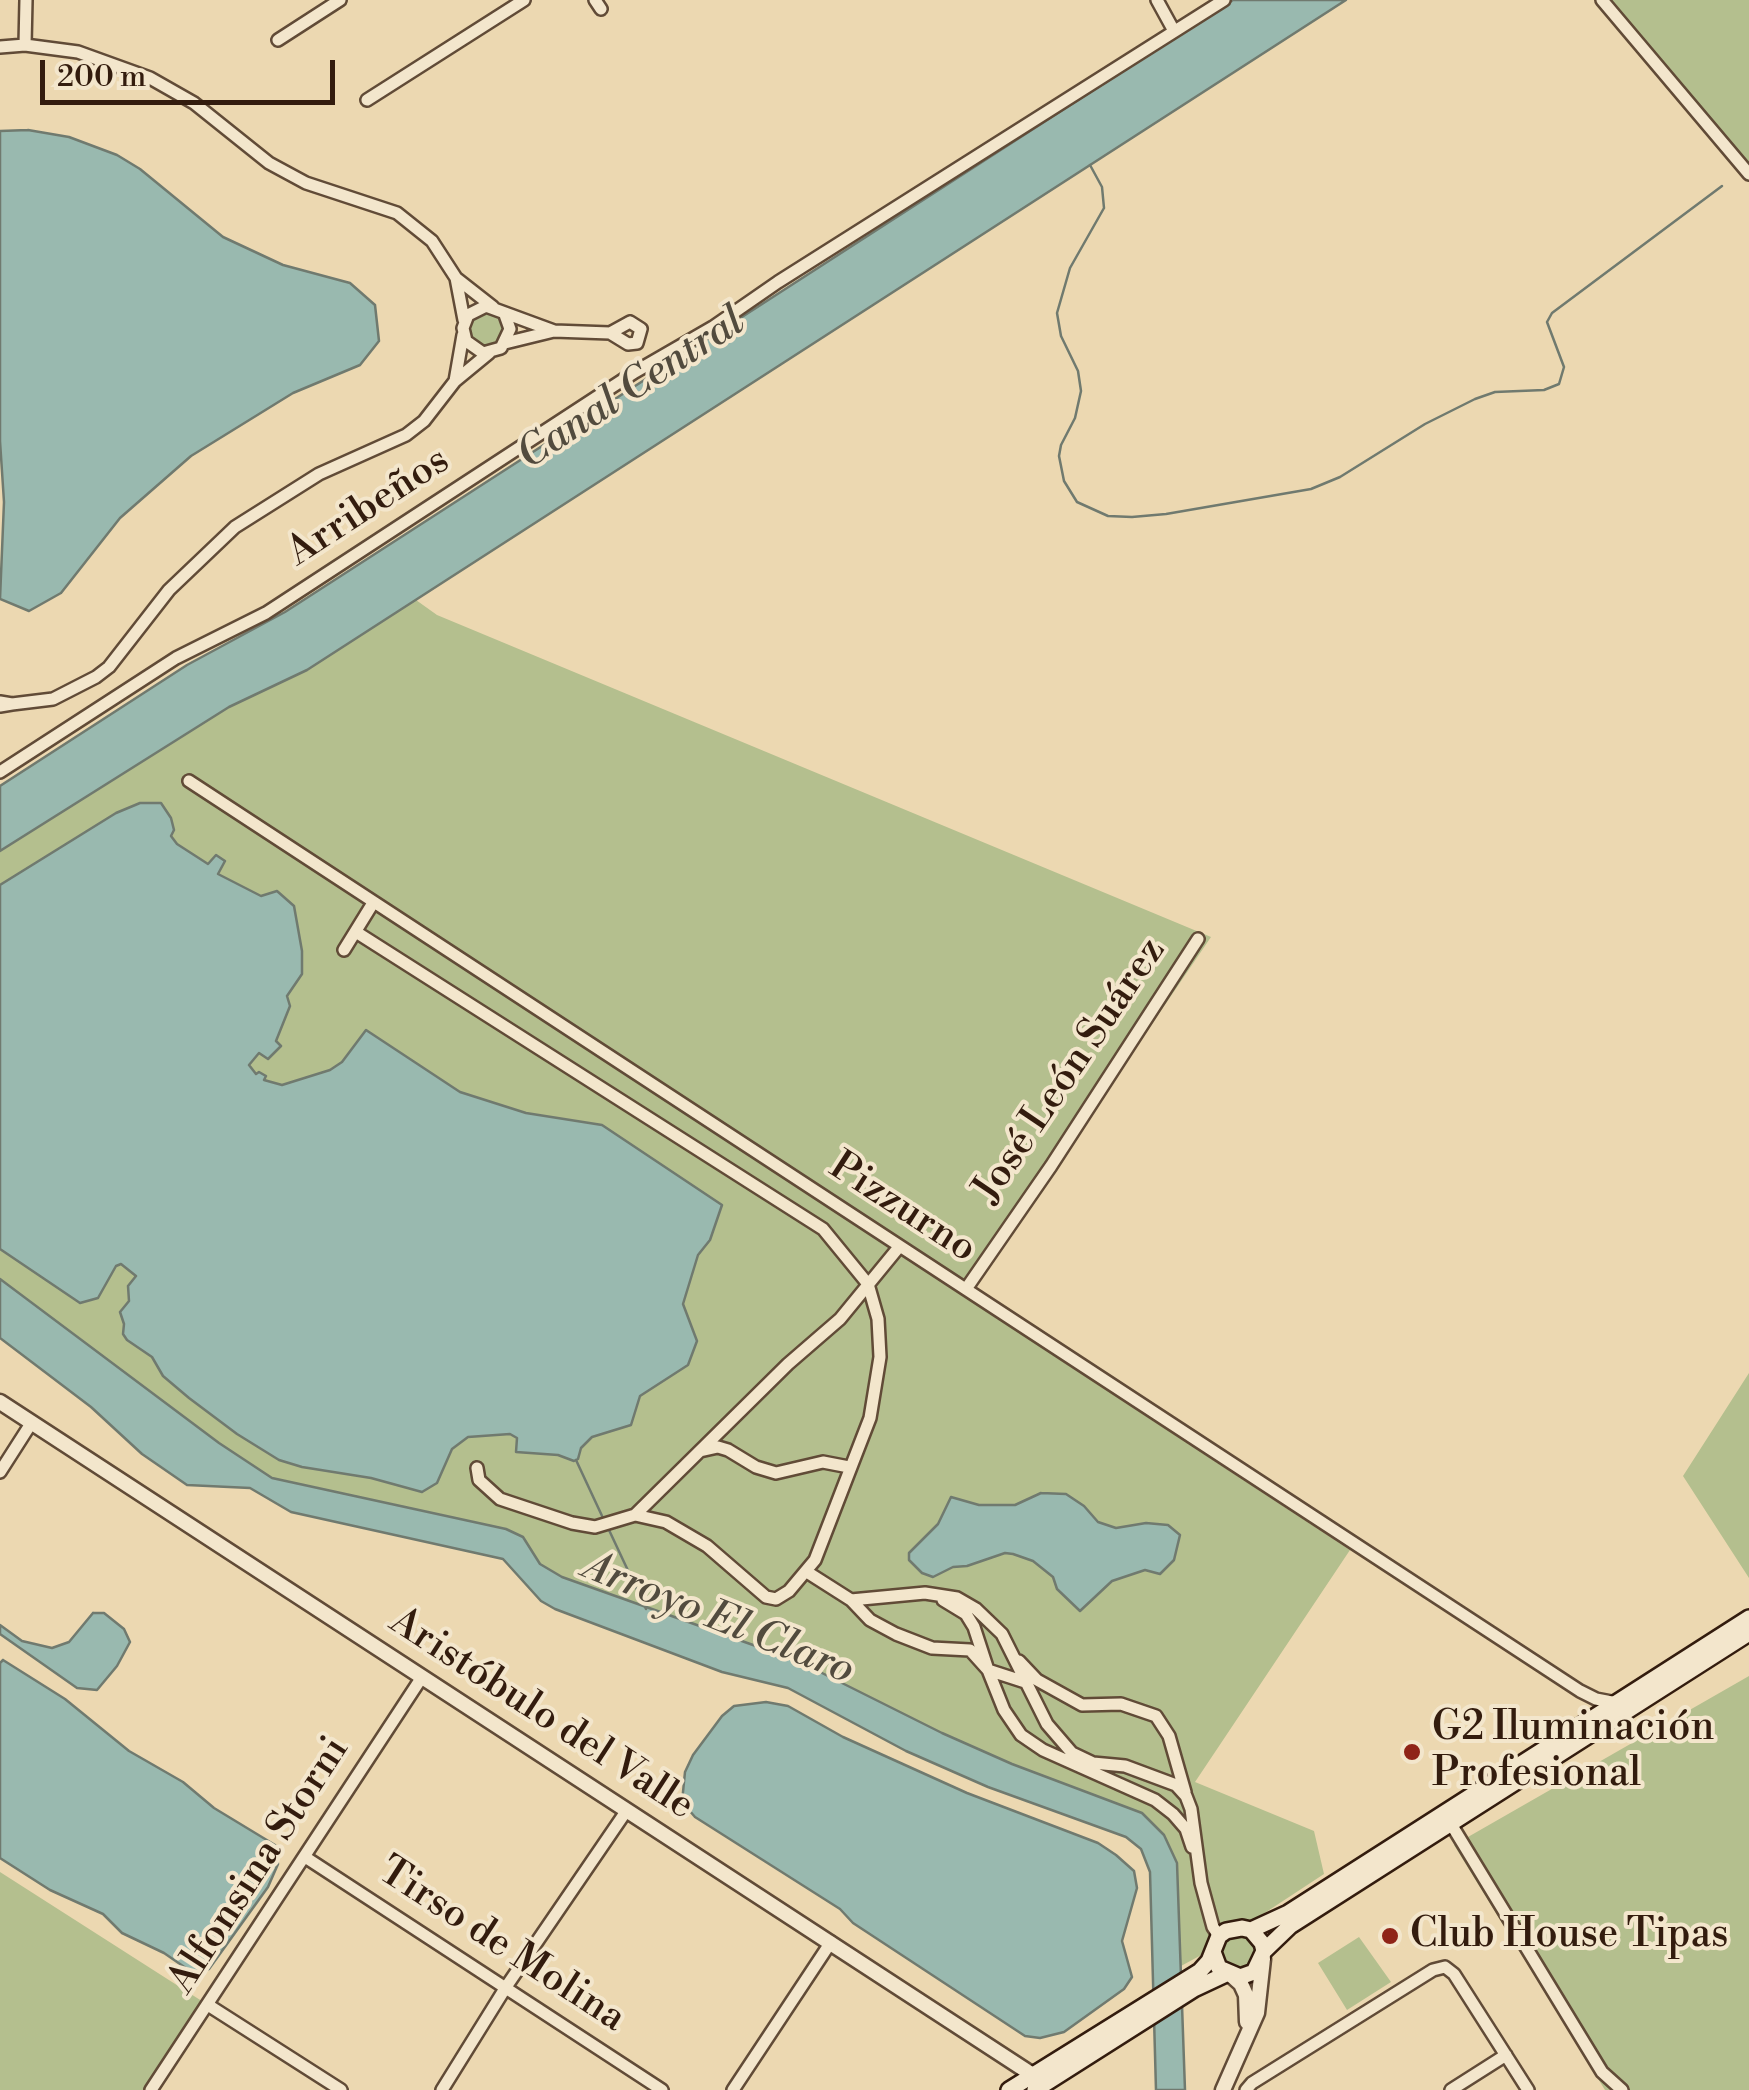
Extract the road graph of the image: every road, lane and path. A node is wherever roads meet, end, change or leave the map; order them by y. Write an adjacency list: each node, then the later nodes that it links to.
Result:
1 (26, 0): 9 (street)
2 (340, 0): 8 (street)
3 (524, 0): 11 (street)
4 (1157, 0): 7 (street)
5 (1224, 0): 7 (street, Arribeños)
6 (1602, 0): 12 (street)
7 (1174, 32): 23 (street, Arribeños)
8 (278, 40)
9 (24, 46): 10 (street); 13 (street)
10 (0, 47)
11 (366, 100)
12 (1749, 174)
13 (456, 278): 14 (street); 16 (street)
14 (494, 307): 15 (street); 16 (street)
15 (505, 315): 17 (street); 19 (street)
16 (464, 328): 20 (street); 21 (street)
17 (554, 331): 18 (street); 19 (street)
18 (610, 334)
19 (505, 343): 20 (street)
20 (490, 352): 21 (street)
21 (455, 381): 22 (street)
22 (4, 704)
23 (0, 772)
24 (190, 781): 25 (street, Pizzurno)
25 (374, 902): 26 (street); 29 (street, Pizzurno)
26 (356, 932): 28 (street); 30 (street)
27 (1198, 939): 31 (street, José León Suárez)
28 (344, 950)
29 (899, 1247): 30 (street); 31 (street, Pizzurno)
30 (868, 1284): 34 (street); 35 (street)
31 (966, 1289): 48 (street, Pizzurno)
32 (0, 1402): 33 (street, Aristóbulo del Valle)
33 (32, 1422): 37 (street); 46 (street, Aristóbulo del Valle)
34 (700, 1451): 35 (street); 38 (street)
35 (850, 1467): 39 (street)
36 (477, 1468): 38 (street)
37 (0, 1472)
38 (635, 1516): 39 (street)
39 (807, 1572): 41 (street)
40 (925, 1593): 41 (street); 44 (street); 45 (street)
41 (850, 1600): 45 (street)
42 (1749, 1618): 49 (main road)
43 (1749, 1633): 53 (main road)
44 (1014, 1656): 47 (street); 51 (street)
45 (988, 1670): 47 (street); 55 (street)
46 (422, 1676): 52 (street, Aristóbulo del Valle); 54 (street, Alfonsina Storni)
47 (1025, 1682): 51 (street)
48 (1580, 1691): 49 (street, Pizzurno); 50 (street)
49 (1617, 1703): 50 (main road)
50 (1580, 1727): 56 (main road)
51 (1186, 1796): 55 (street)
52 (627, 1810): 57 (street, Aristóbulo del Valle); 62 (street)
53 (1451, 1824): 59 (main road); 77 (street)
54 (305, 1856): 62 (street, Tirso de Molina); 63 (street, Alfonsina Storni)
55 (1198, 1862): 58 (street)
56 (1250, 1930): 58 (main road); 59 (main road)
57 (832, 1942): 66 (street, Aristóbulo del Valle); 71 (street)
58 (1216, 1944): 60 (main road); 61 (main road)
59 (1263, 1955): 60 (main road); 64 (street)
60 (1229, 1975): 61 (main road); 64 (street)
61 (1193, 1983): 66 (main road)
62 (506, 1987): 69 (street); 70 (street, Tirso de Molina)
63 (208, 2005): 67 (street, Alfonsina Storni); 68 (street)
64 (1246, 2033): 73 (street)
65 (1506, 2055): 74 (street); 75 (street); 76 (street)
66 (1038, 2082): 72 (main road)
67 (151, 2090)
68 (341, 2090)
69 (442, 2090)
70 (662, 2090)
71 (733, 2090)
72 (1009, 2090)
73 (1222, 2090)
74 (1246, 2090)
75 (1451, 2090)
76 (1528, 2090)
77 (1622, 2090)

